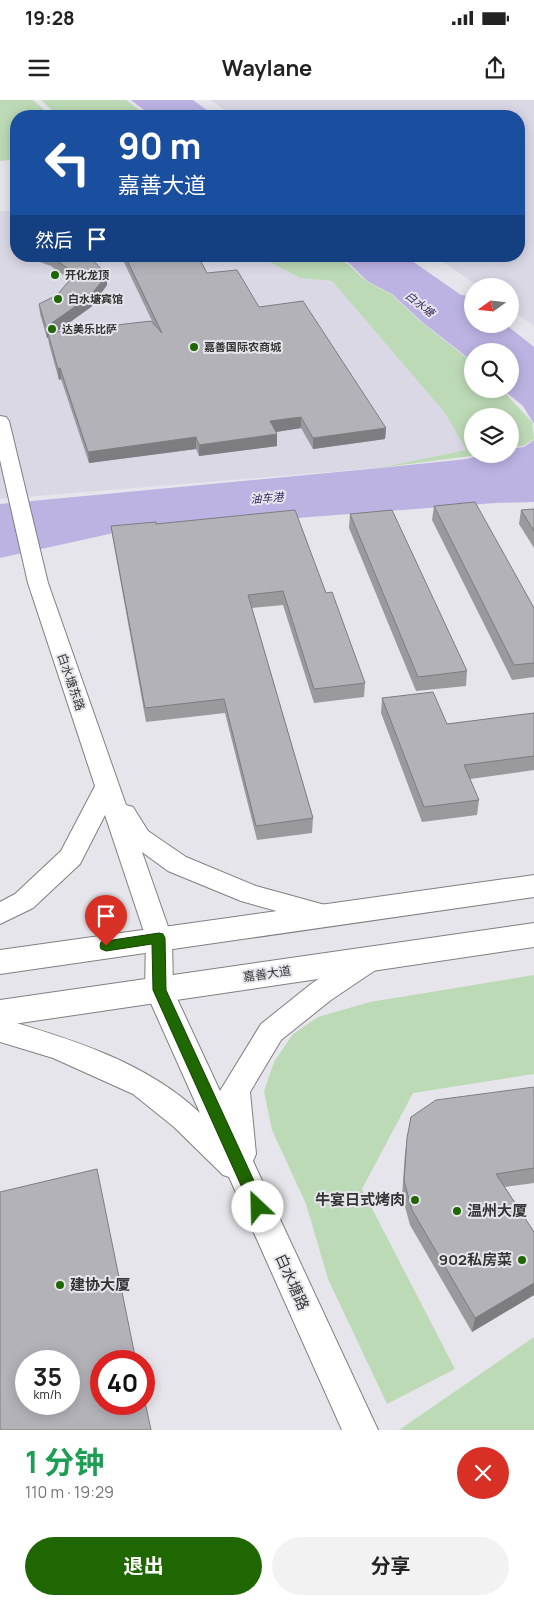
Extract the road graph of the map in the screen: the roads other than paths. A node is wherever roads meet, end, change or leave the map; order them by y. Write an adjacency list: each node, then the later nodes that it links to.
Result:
1 (0, 421): 2 (street, 白水塘东路)
2 (107, 786): 4 (street); 5 (street); 7 (street, 白水塘东路)
3 (534, 886): 5 (main road)
4 (0, 914)
5 (327, 915): 7 (main road)
6 (534, 935): 8 (main road, 嘉善大道)
7 (159, 938): 9 (main road); 10 (street, 白水塘路)
8 (370, 959): 10 (main road, 嘉善大道); 13 (street)
9 (0, 962)
10 (159, 990): 11 (main road, 嘉善大道); 13 (street, 白水塘路)
11 (0, 1013)
12 (0, 1030): 13 (street)
13 (243, 1173): 14 (street, 白水塘路)
14 (360, 1430)

